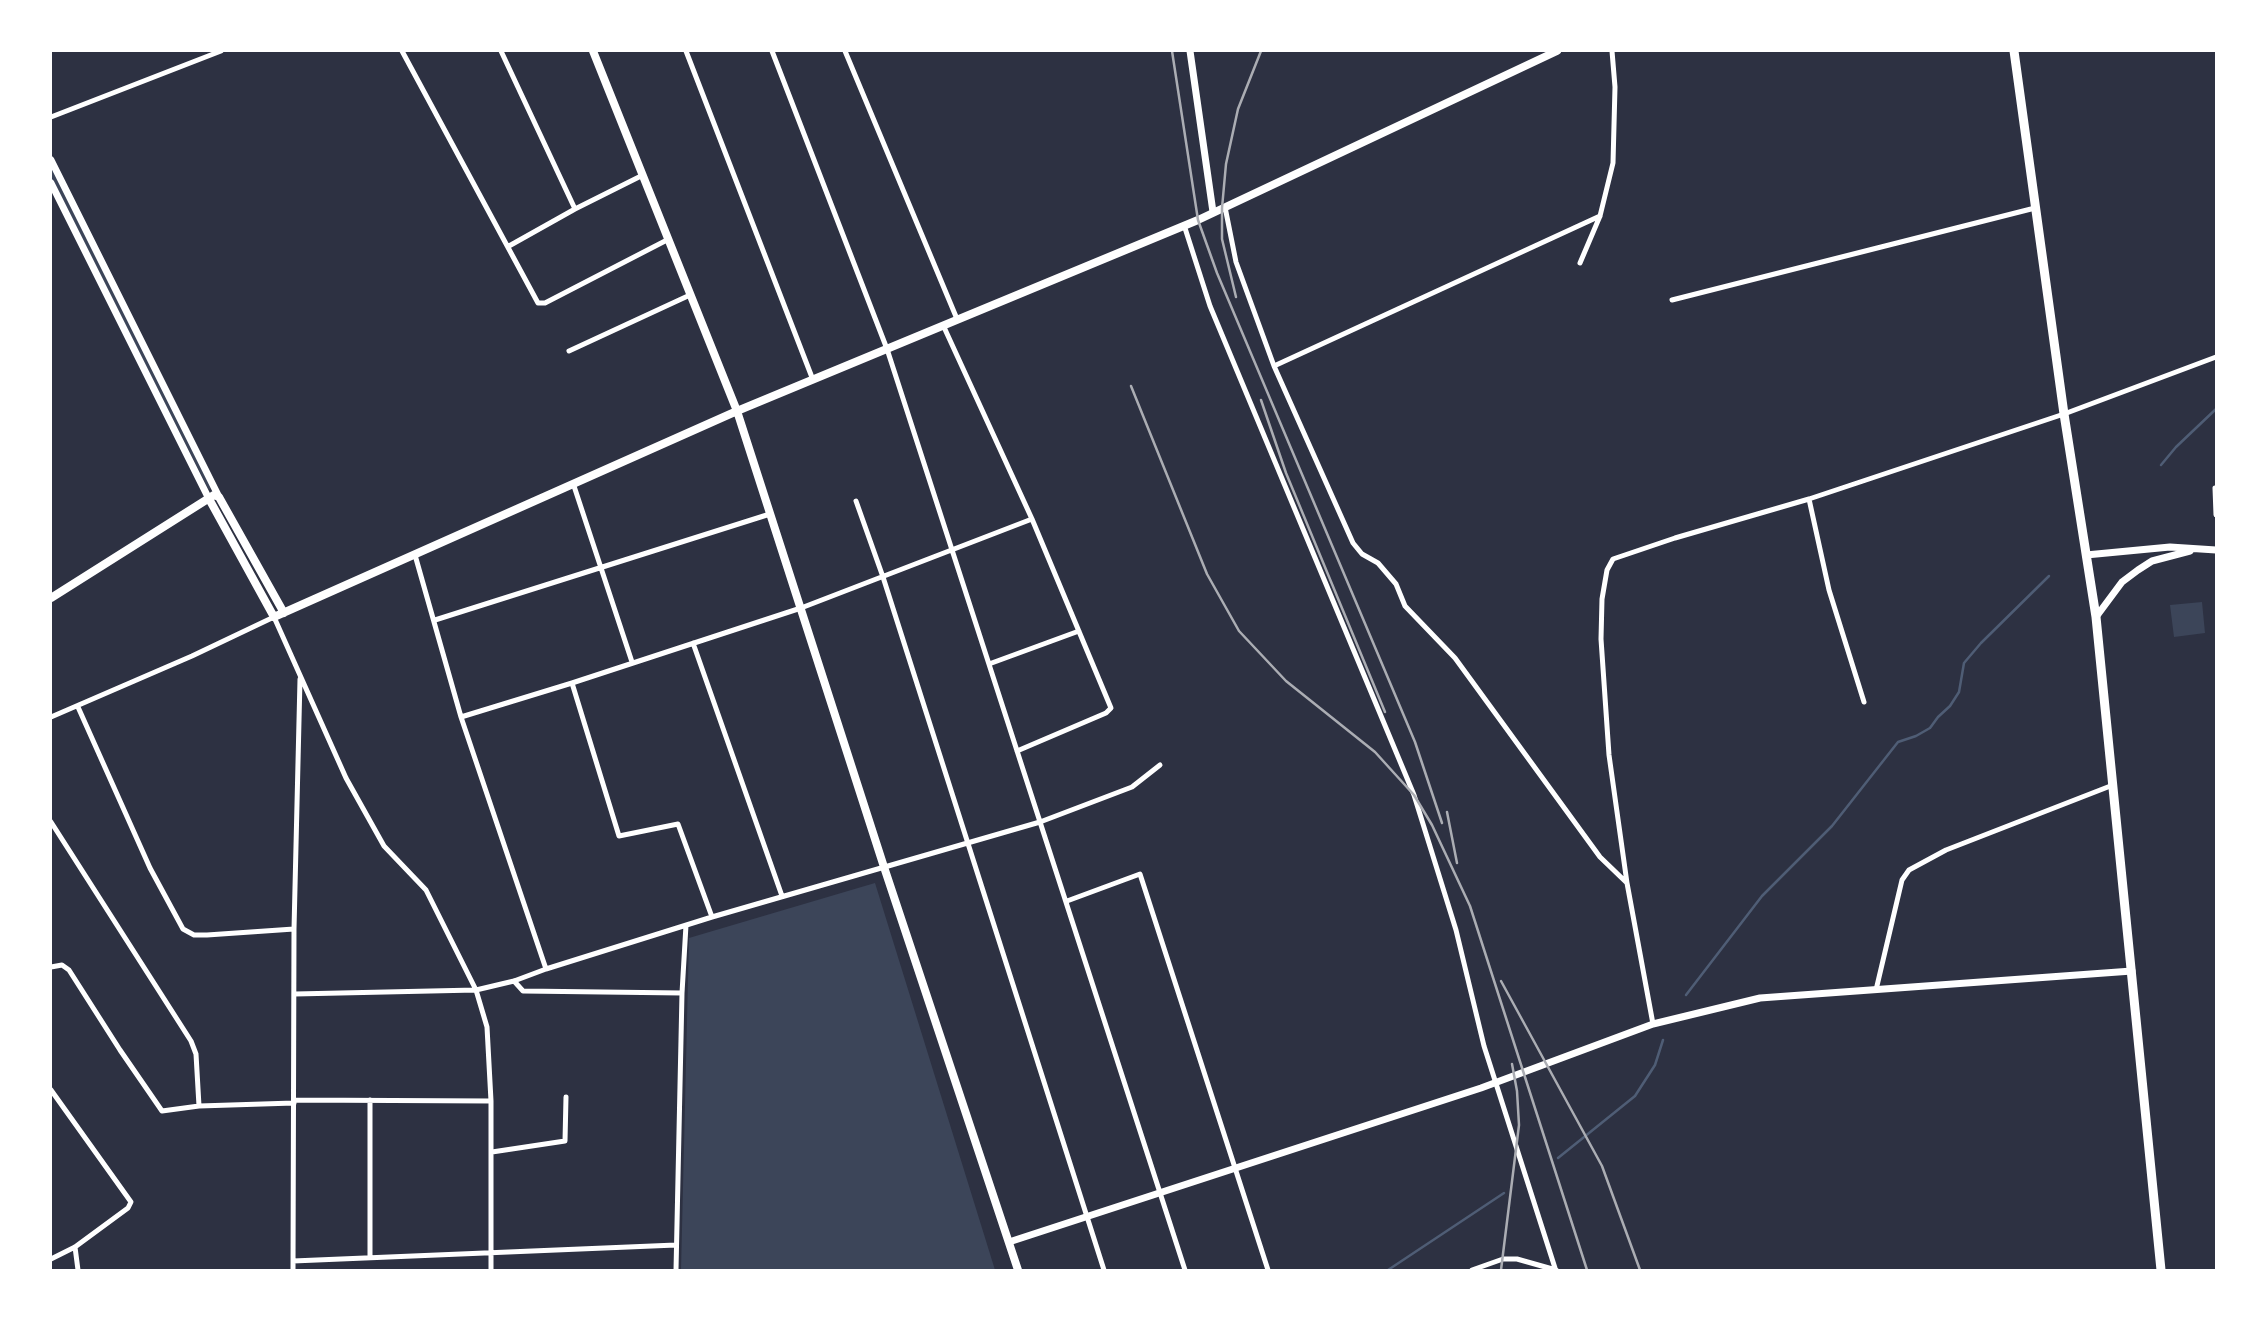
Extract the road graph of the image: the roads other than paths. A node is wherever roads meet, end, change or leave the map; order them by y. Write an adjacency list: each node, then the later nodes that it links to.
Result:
1 (221, 51): 12 (street)
2 (402, 51): 23 (street)
3 (501, 51): 18 (street)
4 (593, 51): 14 (main road)
5 (686, 51): 33 (street)
6 (772, 51): 29 (street)
7 (845, 51): 27 (street)
8 (1190, 51): 19 (street)
9 (1557, 51): 16 (main road)
10 (1612, 51): 20 (street)
11 (2014, 51): 17 (main road)
12 (51, 117)
13 (51, 160): 38 (street)
14 (643, 175): 18 (street); 22 (main road)
15 (51, 183): 39 (street)
16 (1225, 207): 19 (main road); 32 (street)
17 (2035, 208): 26 (street); 35 (main road)
18 (575, 209): 23 (street)
19 (1213, 212): 21 (main road)
20 (1600, 216): 24 (street); 32 (street)
21 (1184, 225): 27 (main road); 90 (street)
22 (667, 240): 23 (street); 25 (main road)
23 (509, 246)
24 (1580, 263)
25 (690, 295): 30 (street); 34 (main road)
26 (1672, 300)
27 (957, 319): 28 (main road)
28 (943, 325): 29 (main road); 44 (street)
29 (887, 349): 33 (main road); 45 (street)
30 (569, 351)
31 (2216, 356): 35 (street)
32 (1274, 366): 75 (street)
33 (813, 380): 34 (main road)
34 (737, 411): 36 (main road); 42 (main road)
35 (2064, 414): 40 (street); 49 (main road)
36 (573, 483): 48 (main road); 50 (street)
37 (2215, 488): 43 (street)
38 (219, 496): 39 (main road); 54 (main road)
39 (208, 497): 52 (main road); 55 (main road)
40 (1809, 499): 64 (street); 75 (street)
41 (856, 501): 51 (street)
42 (770, 514): 50 (street); 53 (main road)
43 (2216, 515)
44 (1032, 519): 45 (street); 58 (street)
45 (953, 550): 51 (street); 61 (street)
46 (2197, 550): 47 (street); 49 (street); 56 (street)
47 (2216, 550)
48 (415, 555): 54 (main road); 57 (street)
49 (2087, 555): 56 (main road)
50 (601, 566): 57 (street); 60 (street)
51 (883, 577): 53 (street); 73 (street)
52 (51, 598)
53 (800, 608): 59 (street); 74 (main road)
54 (284, 613): 55 (main road)
55 (274, 617): 62 (street); 65 (street)
56 (2096, 617): 70 (main road)
57 (435, 620): 67 (street)
58 (1079, 631): 61 (street); 68 (street)
59 (693, 643): 60 (street); 76 (street)
60 (632, 662): 63 (street)
61 (989, 664): 68 (street)
62 (300, 676): 80 (street); 85 (street)
63 (572, 683): 67 (street); 78 (street)
64 (1864, 702)
65 (78, 707): 66 (street); 80 (street)
66 (51, 717)
67 (461, 717): 82 (street)
68 (1017, 751): 72 (street)
69 (1160, 765): 72 (street)
70 (2113, 785): 83 (main road); 86 (street)
71 (51, 822): 96 (street)
72 (1040, 822): 73 (street); 77 (street)
73 (968, 844): 74 (street); 100 (street)
74 (884, 867): 76 (street); 101 (main road)
75 (1628, 883): 89 (street)
76 (782, 896): 78 (street)
77 (1067, 901): 98 (street); 99 (street)
78 (712, 917): 79 (street)
79 (687, 926): 82 (street); 87 (street)
80 (294, 929): 88 (street)
81 (51, 967): 96 (street)
82 (546, 969): 84 (street)
83 (2132, 971): 86 (street); 118 (main road)
84 (514, 981): 85 (street); 87 (street)
85 (475, 990): 88 (street); 94 (street)
86 (1876, 990): 89 (street)
87 (682, 993): 102 (street)
88 (295, 994): 95 (street)
89 (1653, 1024): 90 (street)
90 (1496, 1083): 98 (street); 108 (street)
91 (51, 1090): 103 (street)
92 (566, 1097): 97 (street)
93 (370, 1100): 94 (street); 95 (street); 105 (street)
94 (491, 1101): 97 (street)
95 (294, 1102): 96 (street); 107 (street)
96 (199, 1106)
97 (492, 1152): 104 (street)
98 (1235, 1170): 99 (street); 116 (street)
99 (1160, 1192): 100 (street); 115 (street)
100 (1086, 1216): 101 (street); 114 (street)
101 (1009, 1242): 113 (main road)
102 (676, 1245): 104 (street); 112 (street)
103 (75, 1247): 106 (street); 109 (street)
104 (492, 1251): 105 (street); 111 (street)
105 (370, 1257): 107 (street)
106 (51, 1259)
107 (293, 1261): 110 (street)
108 (1555, 1269): 117 (street)
109 (79, 1270)
110 (293, 1270)
111 (491, 1270)
112 (676, 1270)
113 (1018, 1270)
114 (1104, 1270)
115 (1185, 1270)
116 (1268, 1270)
117 (1472, 1270)
118 (2161, 1270)

